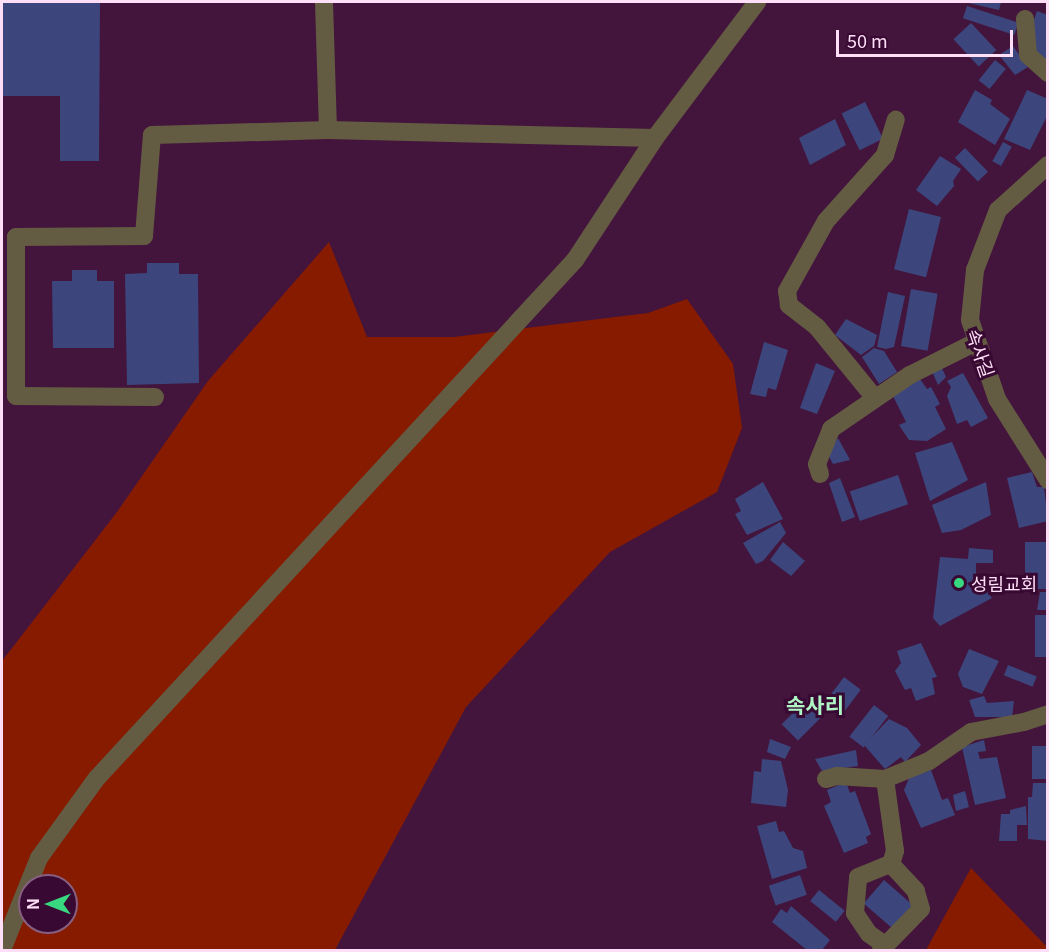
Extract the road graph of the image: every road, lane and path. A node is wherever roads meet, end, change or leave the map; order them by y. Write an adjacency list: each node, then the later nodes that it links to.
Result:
1 (324, 2): 6 (street)
2 (757, 2): 7 (street)
3 (1024, 19): 4 (street)
4 (1047, 73)
5 (896, 120): 11 (street)
6 (328, 130): 7 (street); 10 (street)
7 (655, 138): 19 (street)
8 (1047, 165): 9 (street, 속사길)
9 (976, 342): 11 (street); 13 (street, 속사길)
10 (155, 397)
11 (873, 397): 12 (street)
12 (820, 474)
13 (1047, 480)
14 (1047, 714): 15 (street)
15 (885, 778): 16 (street); 17 (street)
16 (826, 780)
17 (891, 864): 18 (street); 18 (street)
18 (883, 948)
19 (2, 951)

